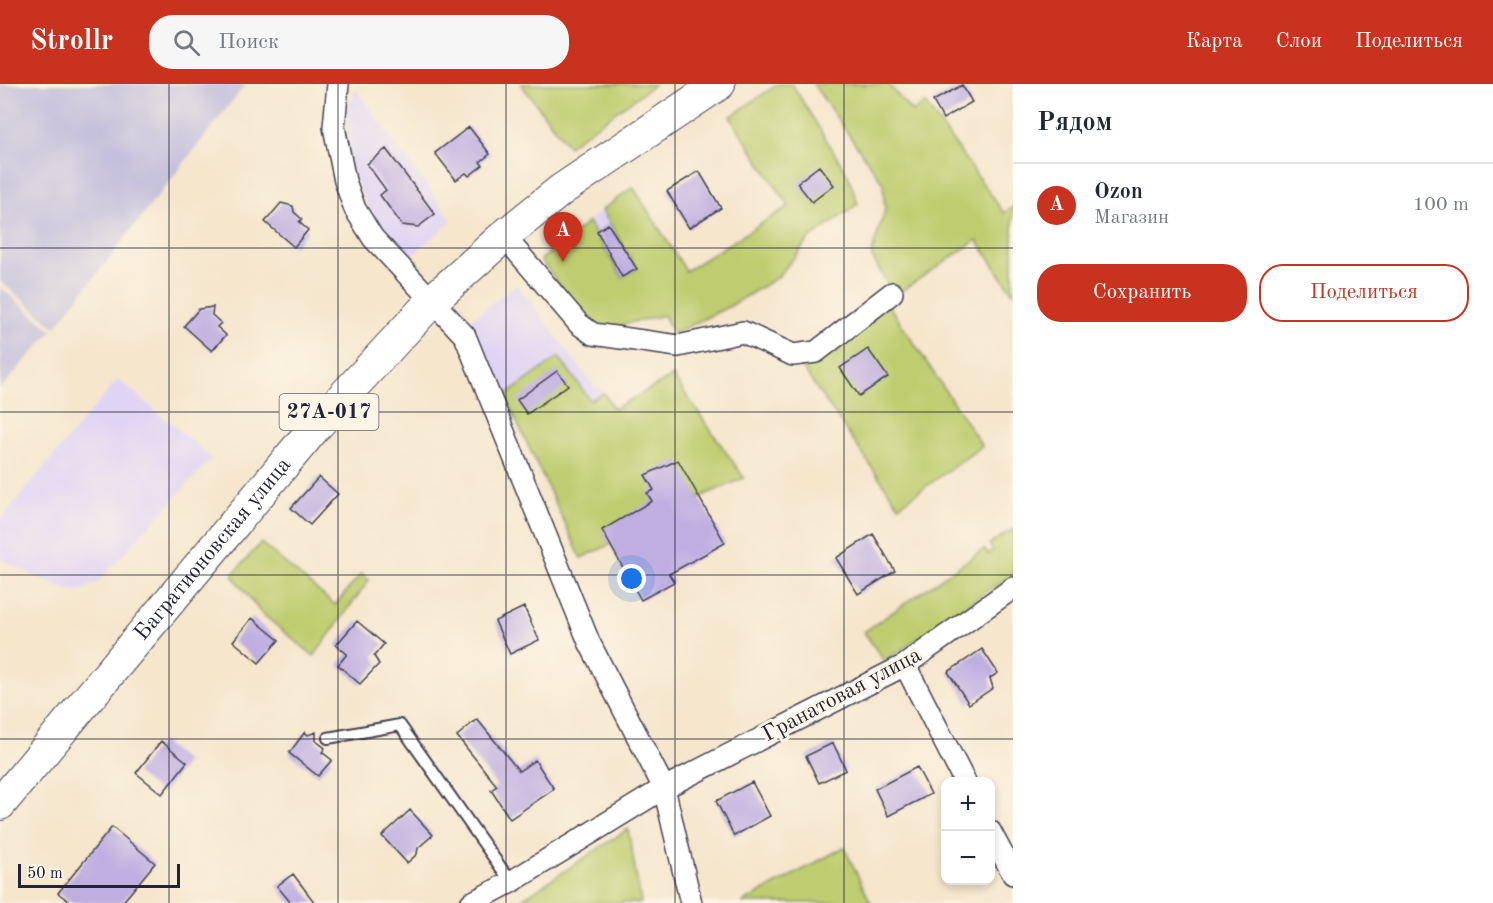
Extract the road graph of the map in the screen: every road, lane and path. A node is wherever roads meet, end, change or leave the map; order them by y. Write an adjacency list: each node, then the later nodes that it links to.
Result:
1 (338, 84): 5 (street)
2 (719, 84): 3 (main road, Багратионовская улица / 27А-017)
3 (504, 236): 4 (street); 5 (main road, Багратионовская улица / 27А-017)
4 (892, 293)
5 (434, 300): 10 (street); 11 (main road, Багратионовская улица / 27А-017)
6 (1013, 588): 7 (street, Гранатовая улица)
7 (905, 665): 9 (street); 10 (street, Гранатовая улица)
8 (328, 738): 14 (lane)
9 (962, 777)
10 (664, 788): 14 (street, Гранатовая улица); 16 (street)
11 (0, 804)
12 (995, 840): 13 (street)
13 (1013, 874)
14 (511, 882): 15 (street, Гранатовая улица)
15 (471, 903)
16 (691, 903)

